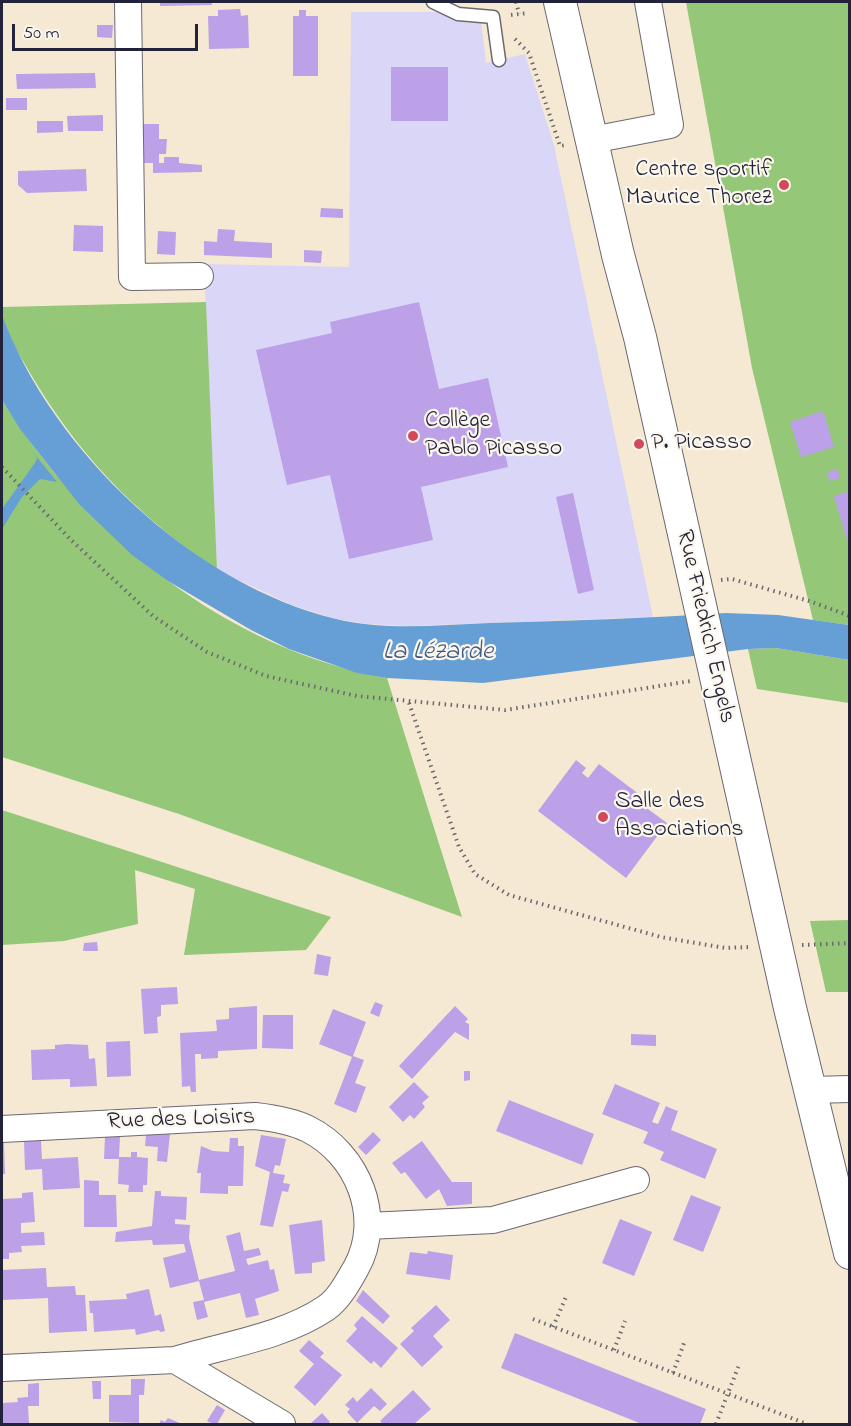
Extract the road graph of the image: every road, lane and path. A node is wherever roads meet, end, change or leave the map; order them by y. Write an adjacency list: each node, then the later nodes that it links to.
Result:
1 (128, 2): 10 (street)
2 (433, 2): 7 (lane)
3 (516, 2): 6 (path)
4 (560, 2): 9 (street, Rue Friedrich Engels)
5 (648, 2): 9 (street)
6 (519, 14)
7 (493, 17): 8 (lane); 9 (path)
8 (499, 60)
9 (592, 140): 12 (street, Rue Friedrich Engels)
10 (200, 276)
11 (2, 467): 15 (path)
12 (693, 582): 13 (path); 14 (street, Rue Friedrich Engels)
13 (849, 616)
14 (715, 677): 15 (path); 17 (street, Rue Friedrich Engels)
15 (409, 703): 17 (path)
16 (849, 943): 17 (path)
17 (777, 946): 19 (street, Rue Friedrich Engels)
18 (849, 1089): 19 (street)
19 (811, 1090): 23 (street, Rue Friedrich Engels)
20 (2, 1129): 22 (street, Rue des Loisirs)
21 (636, 1180): 22 (street)
22 (368, 1226): 30 (street, Rue des Loisirs)
23 (849, 1252)
24 (566, 1297): 27 (path)
25 (533, 1319): 27 (path)
26 (626, 1321): 29 (path)
27 (553, 1327): 29 (path)
28 (684, 1343): 33 (path)
29 (614, 1350): 33 (path)
30 (175, 1360): 32 (street, Rue des Loisirs); 35 (street)
31 (739, 1365): 34 (path)
32 (2, 1368)
33 (673, 1373): 34 (path)
34 (728, 1394): 36 (path); 37 (path)
35 (282, 1425)
36 (716, 1425)
37 (807, 1425)

